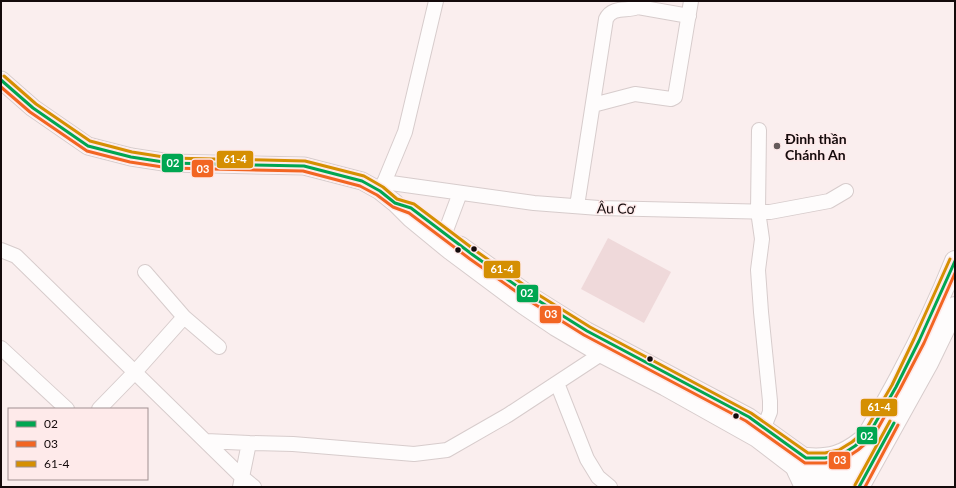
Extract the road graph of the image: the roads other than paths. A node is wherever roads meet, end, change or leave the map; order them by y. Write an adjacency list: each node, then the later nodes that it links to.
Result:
1 (436, 1): 8 (street)
2 (691, 1): 4 (street)
3 (639, 4): 4 (street); 6 (street)
4 (689, 16): 6 (street)
5 (1, 80): 8 (main road)
6 (594, 105): 12 (street)
7 (759, 130): 13 (street)
8 (382, 187): 10 (street, Âu Cơ); 11 (main road)
9 (846, 191): 13 (street, Âu Cơ)
10 (460, 193): 12 (street, Âu Cơ); 14 (street)
11 (395, 203): 14 (main road); 17 (main road)
12 (577, 206): 13 (street, Âu Cơ)
13 (758, 211): 29 (street)
14 (445, 233): 17 (main road)
15 (1, 250): 24 (street)
16 (955, 262): 30 (highway)
17 (481, 268): 23 (main road)
18 (145, 272): 20 (street)
19 (955, 307): 30 (highway)
20 (184, 316): 21 (street); 24 (street)
21 (219, 347)
22 (1, 348): 27 (street)
23 (606, 349): 25 (main road); 26 (street)
24 (135, 372): 28 (street); 31 (street)
25 (668, 381): 29 (main road); 33 (main road)
26 (557, 383): 32 (street); 37 (street)
27 (66, 408)
28 (99, 408)
29 (764, 427): 33 (main road)
30 (876, 438): 33 (highway); 35 (highway); 39 (highway); 40 (highway)
31 (206, 441): 32 (street); 34 (street)
32 (248, 444): 34 (street)
33 (803, 471): 35 (main road); 38 (main road)
34 (242, 482): 36 (street)
35 (840, 486)
36 (254, 487)
37 (610, 487)
38 (820, 487)
39 (859, 487)
40 (875, 487)

